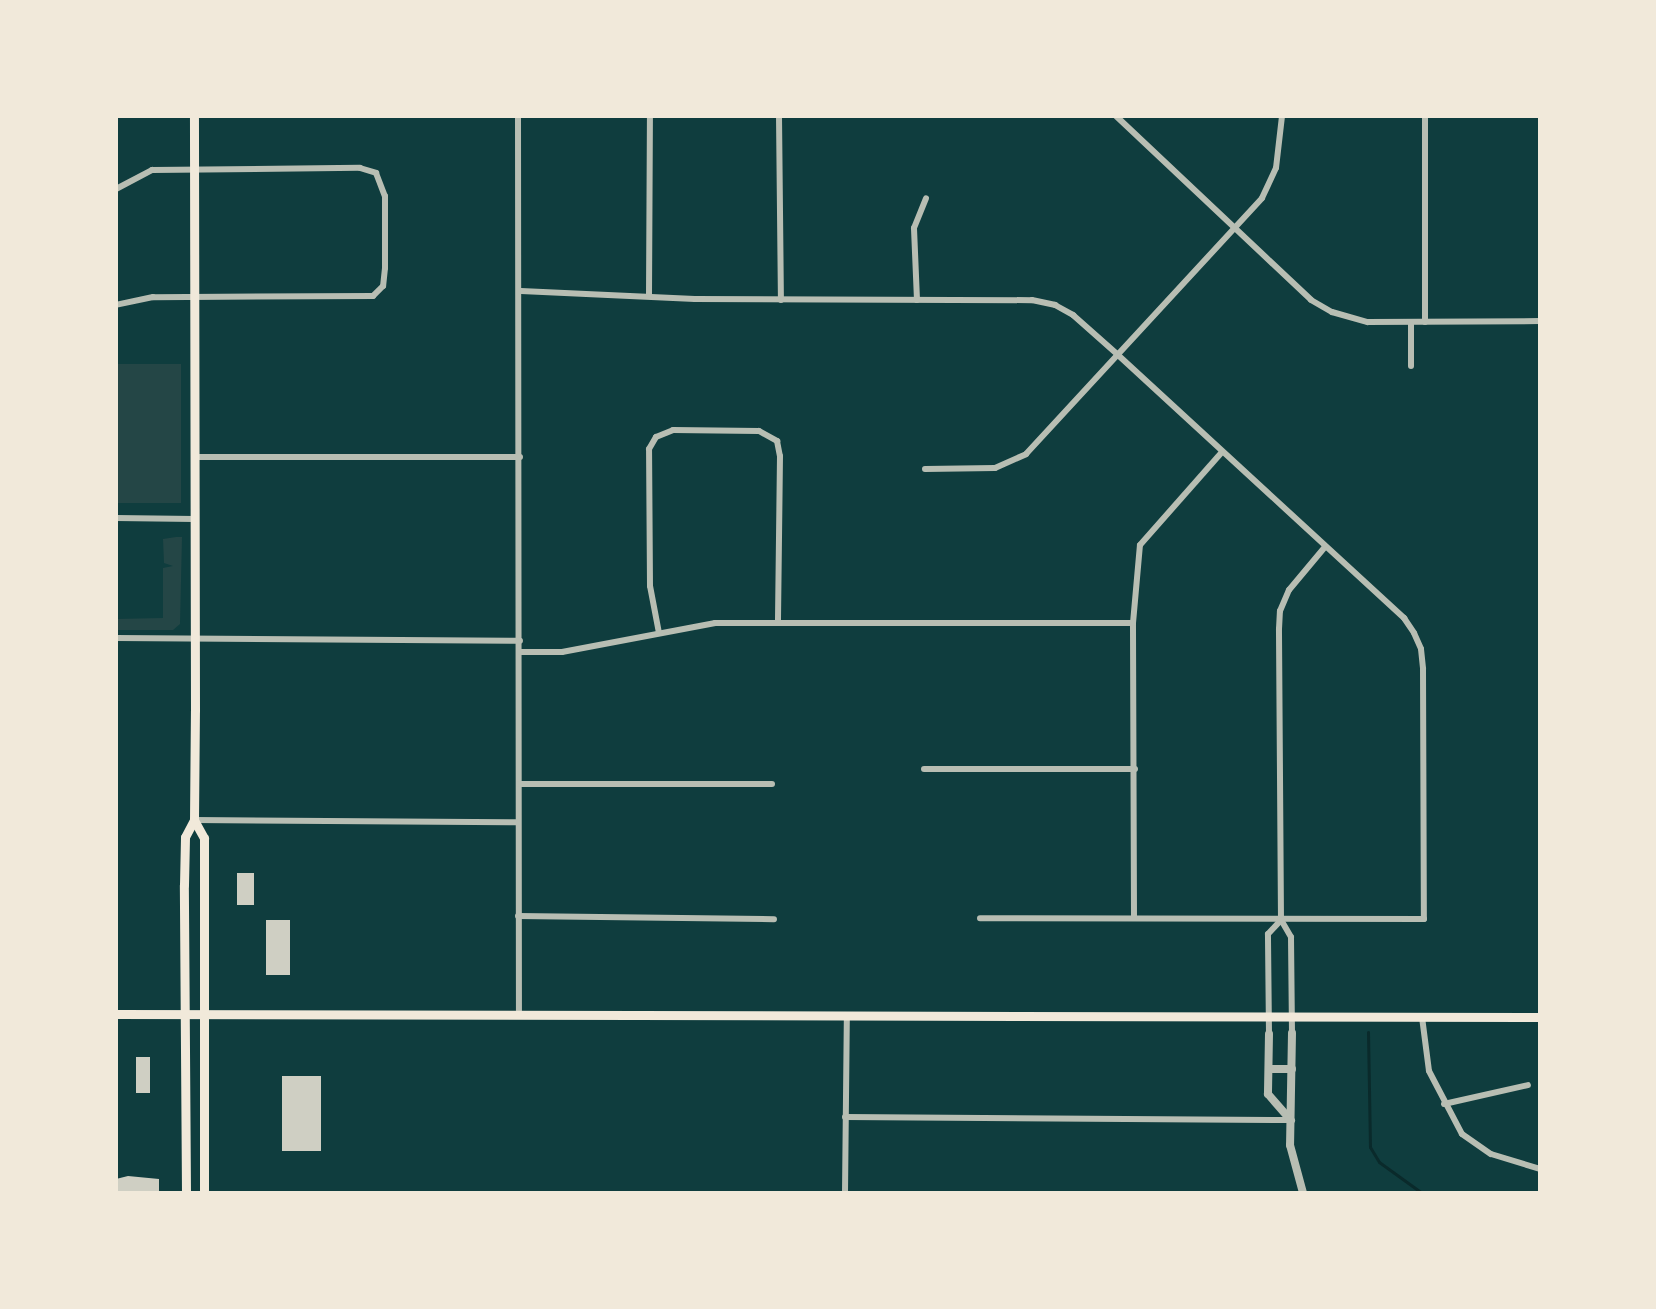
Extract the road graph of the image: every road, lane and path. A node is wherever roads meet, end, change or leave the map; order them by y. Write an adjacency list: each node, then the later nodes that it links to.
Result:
1 (194, 116): 8 (main road)
2 (518, 116): 12 (street)
3 (650, 116): 13 (street)
4 (779, 116): 15 (street)
5 (1116, 116): 11 (street)
6 (1282, 116): 11 (street)
7 (1425, 116): 20 (street)
8 (194, 170): 9 (street); 14 (main road); 14 (street)
9 (116, 189)
10 (926, 198): 16 (street)
11 (1235, 228): 19 (street); 21 (street)
12 (521, 291): 13 (street); 25 (street)
13 (649, 295): 15 (street)
14 (194, 298): 17 (street); 24 (main road)
15 (781, 300): 16 (street)
16 (917, 300): 21 (street)
17 (116, 305)
18 (1540, 321): 20 (street)
19 (1411, 322): 20 (street); 22 (street)
20 (1425, 322)
21 (1118, 355): 23 (street); 26 (street)
22 (1411, 366)
23 (1222, 452): 29 (street); 31 (street)
24 (194, 457): 25 (street); 28 (main road)
25 (520, 457): 35 (street)
26 (925, 469)
27 (116, 518): 28 (street)
28 (194, 519): 34 (main road)
29 (1325, 547): 47 (street); 47 (street)
30 (778, 622): 31 (street); 32 (street); 32 (street)
31 (1133, 623): 38 (street)
32 (659, 633): 36 (street)
33 (116, 638): 34 (street)
34 (195, 639): 35 (street); 41 (main road)
35 (520, 641): 36 (street)
36 (520, 652): 39 (street)
37 (924, 769): 38 (street)
38 (1135, 769): 44 (street)
39 (519, 784): 40 (street); 42 (street)
40 (772, 784)
41 (194, 820): 42 (street); 49 (main road); 50 (main road)
42 (517, 822): 43 (street)
43 (518, 916): 46 (street); 51 (street)
44 (1134, 916): 45 (street); 47 (street)
45 (980, 918)
46 (774, 919)
47 (1281, 920): 53 (street); 54 (street)
48 (116, 1014): 49 (main road)
49 (183, 1014): 50 (main road); 66 (main road)
50 (205, 1014): 51 (main road); 67 (main road)
51 (519, 1016): 52 (main road)
52 (847, 1016): 53 (main road); 63 (street)
53 (1269, 1016): 54 (main road); 58 (street)
54 (1292, 1017): 55 (main road); 57 (street)
55 (1422, 1017): 56 (main road); 62 (street)
56 (1540, 1017)
57 (1292, 1033): 60 (street)
58 (1269, 1034): 59 (street)
59 (1269, 1069): 60 (street); 64 (street)
60 (1292, 1069): 64 (street)
61 (1528, 1085): 62 (street)
62 (1444, 1104): 65 (street)
63 (845, 1117): 64 (street); 68 (street)
64 (1291, 1120): 69 (street)
65 (1540, 1169)
66 (186, 1193)
67 (204, 1193)
68 (845, 1193)
69 (1303, 1193)

